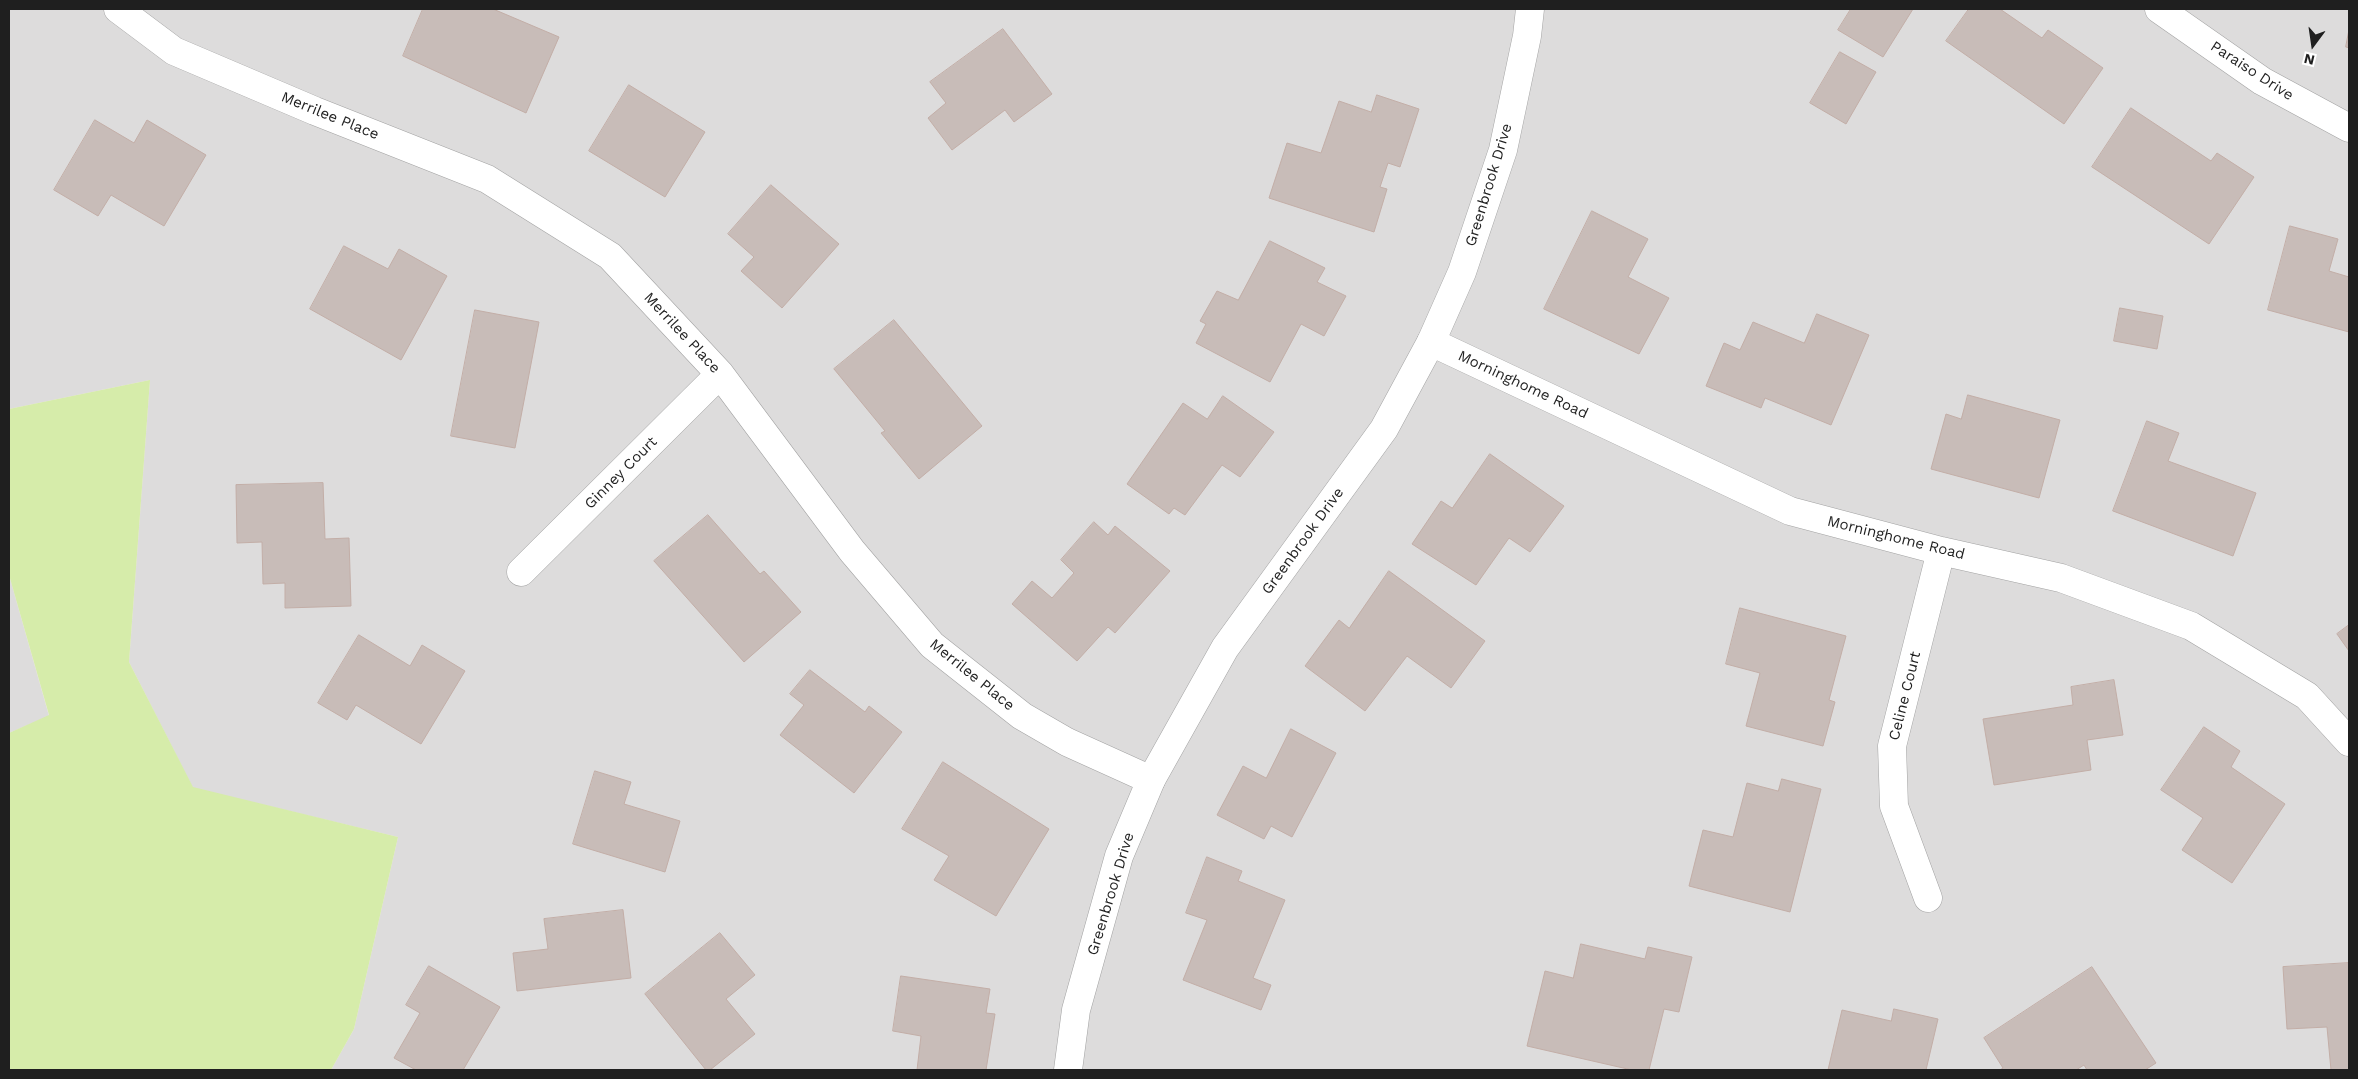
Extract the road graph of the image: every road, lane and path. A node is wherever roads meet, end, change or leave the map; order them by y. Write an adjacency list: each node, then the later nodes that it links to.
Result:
1 (118, 9): 6 (street, Merrilee Place)
2 (1530, 9): 5 (street, Greenbrook Drive)
3 (2159, 9): 4 (street, Paraiso Drive)
4 (2349, 128)
5 (1431, 342): 7 (street, Morninghome Road); 10 (street, Greenbrook Drive)
6 (720, 374): 8 (street, Ginney Court); 10 (street, Merrilee Place)
7 (1941, 551): 9 (street, Morninghome Road); 11 (street, Celine Court)
8 (521, 572)
9 (2349, 742)
10 (1151, 780): 12 (street, Greenbrook Drive)
11 (1928, 898)
12 (1068, 1070)

